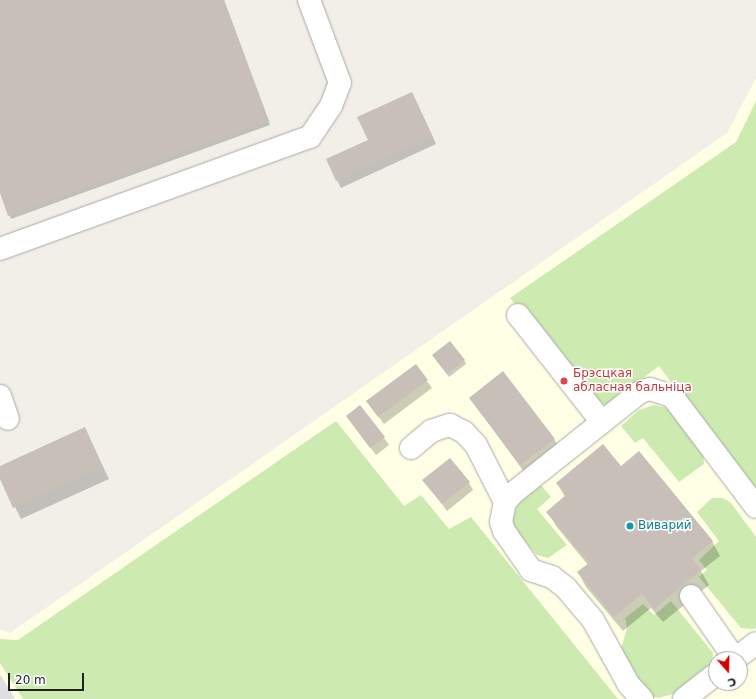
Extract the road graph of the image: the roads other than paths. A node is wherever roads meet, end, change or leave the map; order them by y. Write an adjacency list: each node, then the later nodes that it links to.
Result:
1 (309, 0): 2 (lane)
2 (0, 249)
3 (518, 315): 6 (lane)
4 (0, 396): 5 (lane)
5 (8, 419)
6 (602, 422): 8 (lane); 9 (lane)
7 (411, 448): 8 (lane)
8 (505, 502): 15 (lane)
9 (756, 507)
10 (691, 596): 12 (lane)
11 (756, 643): 13 (lane)
12 (729, 651)
13 (746, 651)
14 (708, 680): 16 (lane)
15 (642, 699)
16 (684, 699)

